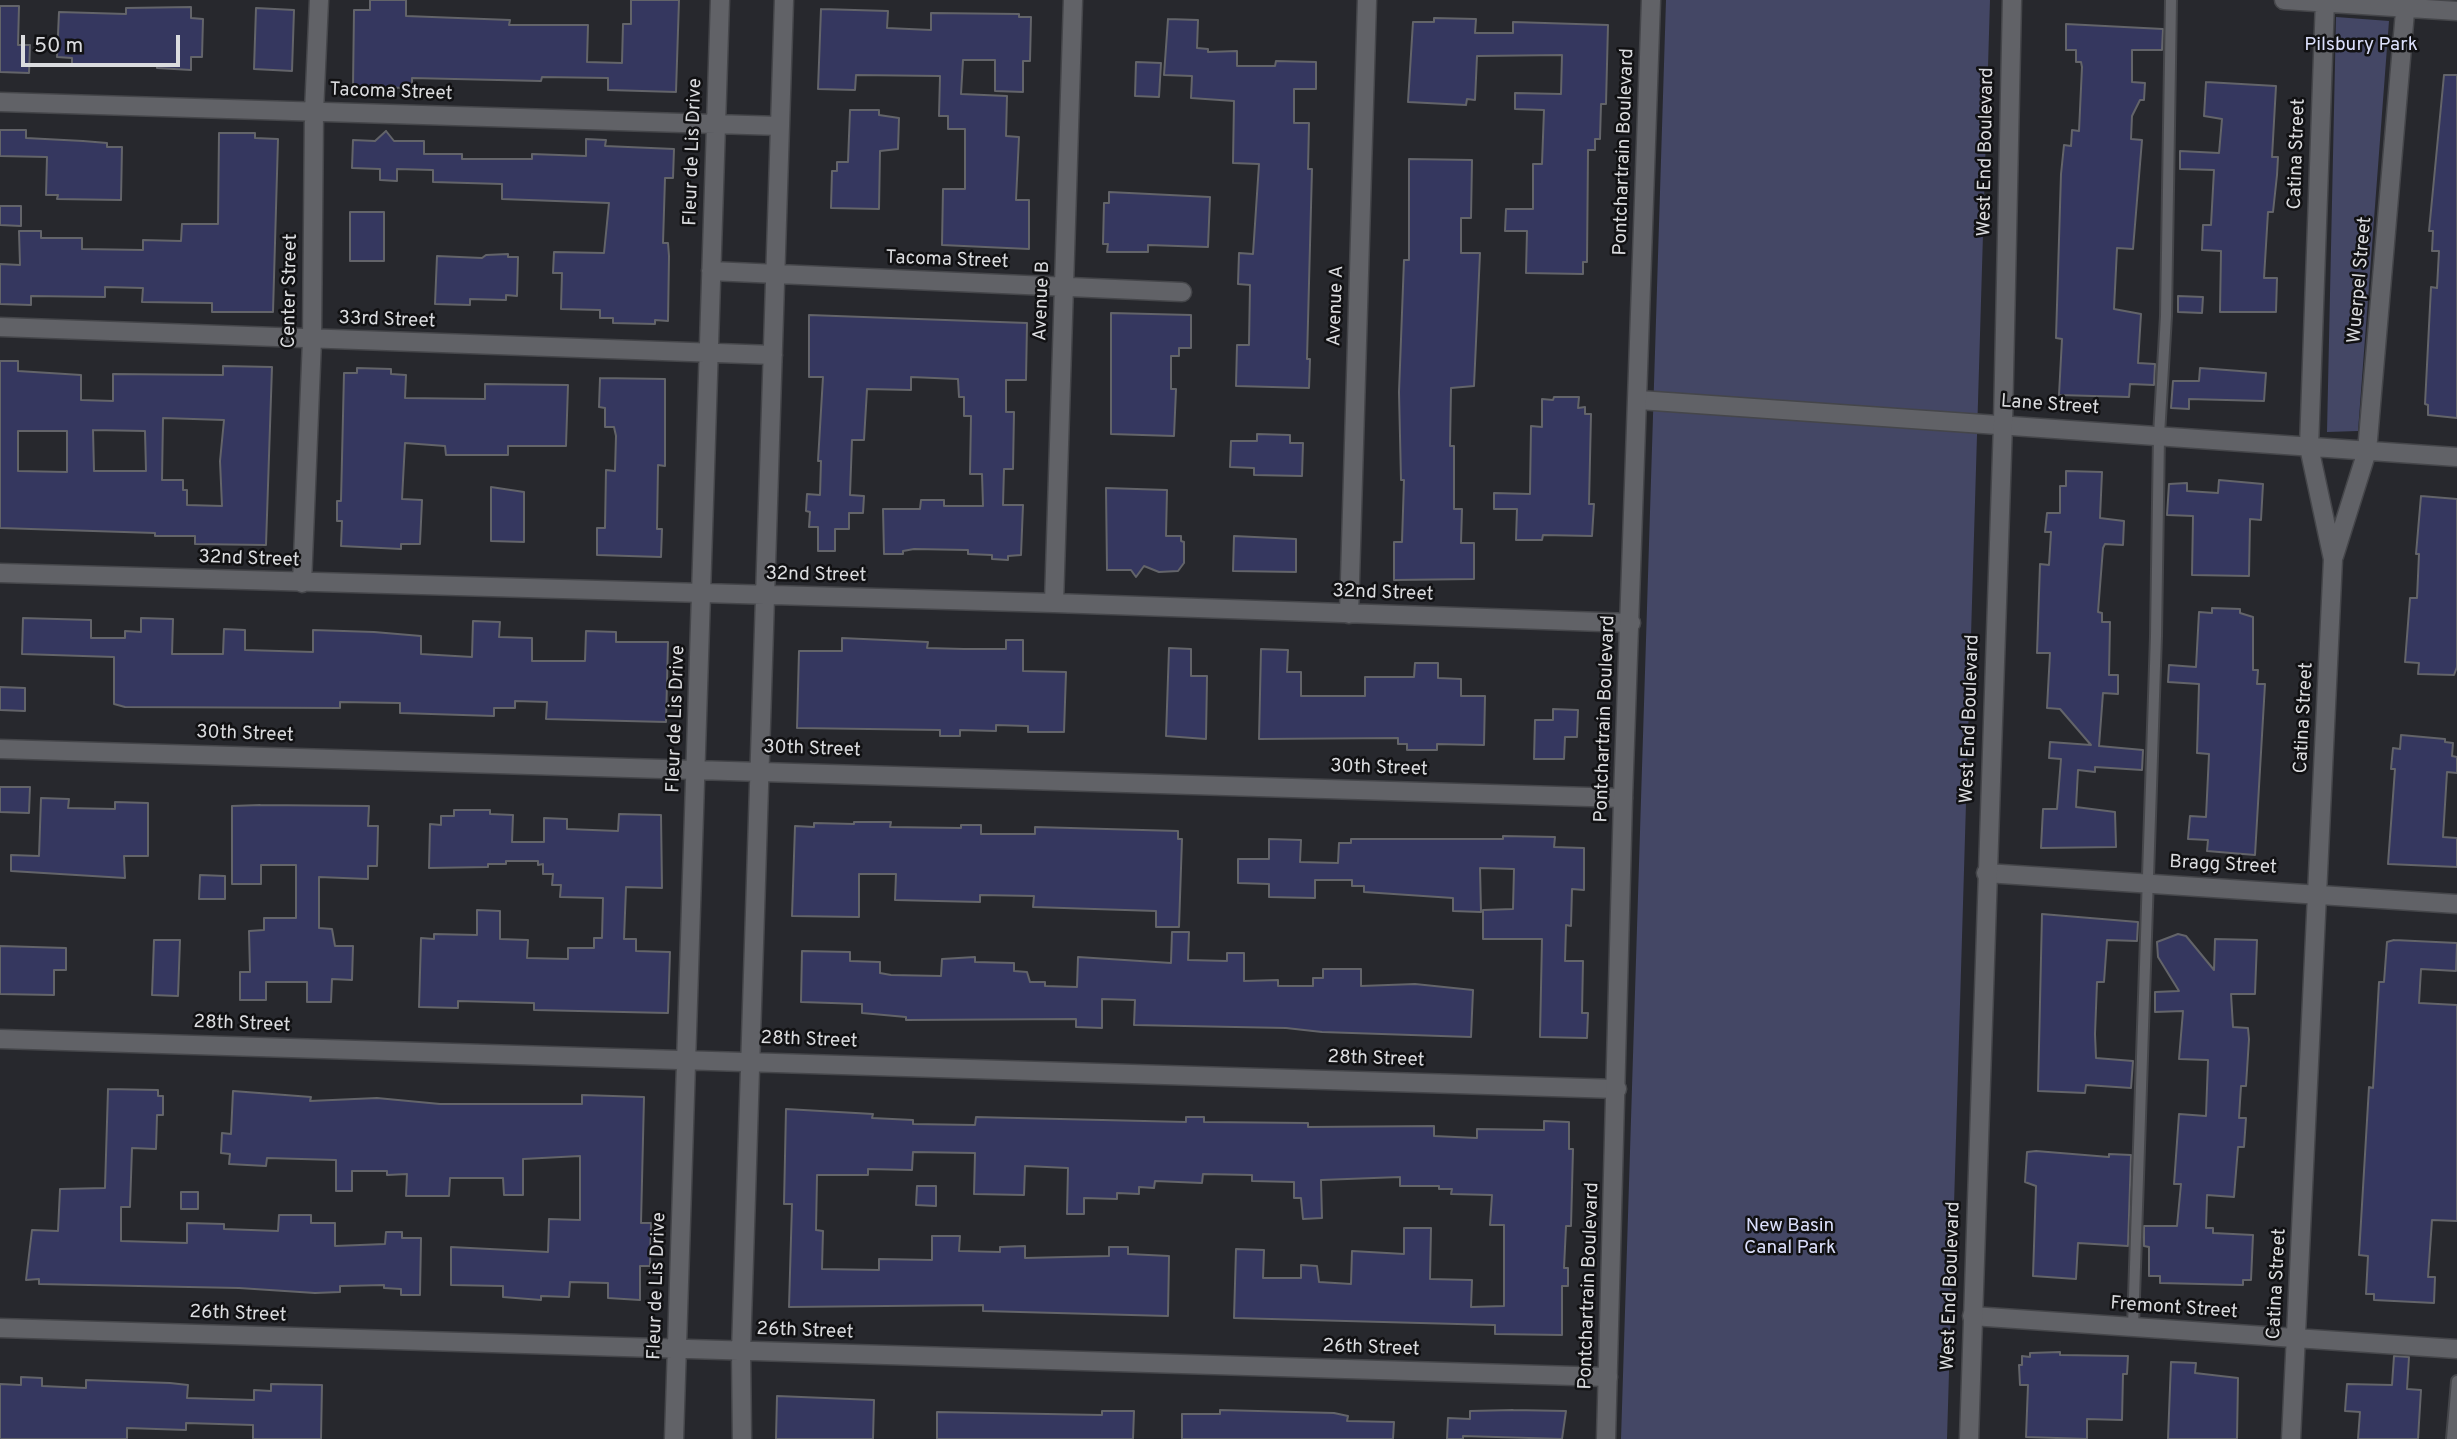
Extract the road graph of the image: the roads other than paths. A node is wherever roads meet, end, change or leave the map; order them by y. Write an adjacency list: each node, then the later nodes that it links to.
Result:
1 (319, 0): 14 (street, Center Street)
2 (720, 0): 15 (street, Fleur de Lis Drive)
3 (784, 0): 16 (street)
4 (1073, 0): 19 (street, Avenue B)
5 (1367, 0): 37 (street, Avenue A)
6 (1651, 0): 25 (street, Pontchartrain Boulevard)
7 (2012, 0): 26 (street, West End Boulevard)
8 (2171, 0): 27 (lane)
9 (2284, 0): 10 (street)
10 (2325, 1): 11 (street); 28 (street, Catina Street)
11 (2405, 4): 12 (street); 29 (street, Wuerpel Street)
12 (2457, 11)
13 (0, 102): 14 (street, Tacoma Street)
14 (314, 112): 15 (street, Tacoma Street); 22 (street, Center Street)
15 (716, 124): 16 (street, Tacoma Street); 17 (street, Fleur de Lis Drive)
16 (780, 126): 18 (street)
17 (711, 271): 18 (street, Tacoma Street); 23 (street, Fleur de Lis Drive)
18 (775, 275): 19 (street, Tacoma Street); 24 (street)
19 (1065, 286): 20 (street, Tacoma Street); 36 (street, Avenue B)
20 (1182, 292)
21 (0, 327): 22 (street, 33rd Street)
22 (312, 340): 23 (street, 33rd Street); 33 (street, Center Street)
23 (709, 353): 24 (street, 33rd Street); 34 (street, Fleur de Lis Drive)
24 (773, 355): 35 (street)
25 (1639, 400): 26 (street, Lane Street); 38 (street, Pontchartrain Boulevard)
26 (2003, 424): 27 (street, Lane Street); 43 (street, West End Boulevard)
27 (2159, 435): 28 (street, Lane Street); 44 (lane)
28 (2309, 446): 29 (street, Lane Street); 31 (street, Catina Street)
29 (2367, 451): 30 (street, Lane Street); 31 (street, Wuerpel Street)
30 (2457, 457)
31 (2333, 559): 45 (street, Catina Street)
32 (0, 573): 33 (street, 32nd Street)
33 (302, 583): 34 (street, 32nd Street)
34 (701, 595): 35 (street, 32nd Street); 40 (street, Fleur de Lis Drive)
35 (765, 596): 36 (street, 32nd Street); 41 (street)
36 (1054, 603): 37 (street, 32nd Street)
37 (1349, 614): 38 (street, 32nd Street)
38 (1631, 623): 42 (street, Pontchartrain Boulevard)
39 (0, 749): 40 (street, 30th Street)
40 (696, 768): 41 (street, 30th Street); 48 (street, Fleur de Lis Drive)
41 (760, 770): 42 (street, 30th Street); 49 (street)
42 (1623, 797): 50 (street, Pontchartrain Boulevard)
43 (1986, 873): 44 (street, Bragg Street); 51 (street, West End Boulevard)
44 (2145, 883): 45 (street, Bragg Street); 52 (lane)
45 (2318, 893): 46 (street, Bragg Street); 54 (street, Catina Street)
46 (2457, 904)
47 (0, 1039): 48 (street, 28th Street)
48 (686, 1059): 49 (street, 28th Street); 56 (street, Fleur de Lis Drive)
49 (751, 1060): 50 (street, 28th Street); 57 (street)
50 (1617, 1089): 58 (street, Pontchartrain Boulevard)
51 (1972, 1316): 52 (street, Fremont Street); 63 (street, West End Boulevard)
52 (2133, 1327): 54 (street, Fremont Street)
53 (0, 1328): 56 (street, 26th Street)
54 (2296, 1339): 55 (street, Fremont Street); 64 (street, Catina Street)
55 (2457, 1349)
56 (677, 1350): 57 (street, 26th Street); 60 (street, Fleur de Lis Drive)
57 (741, 1352): 58 (street, 26th Street); 61 (street)
58 (1608, 1377): 62 (street, Pontchartrain Boulevard)
59 (2457, 1381): 65 (lane)
60 (674, 1439)
61 (742, 1439)
62 (1606, 1439)
63 (1969, 1439)
64 (2291, 1439)
65 (2452, 1439)

